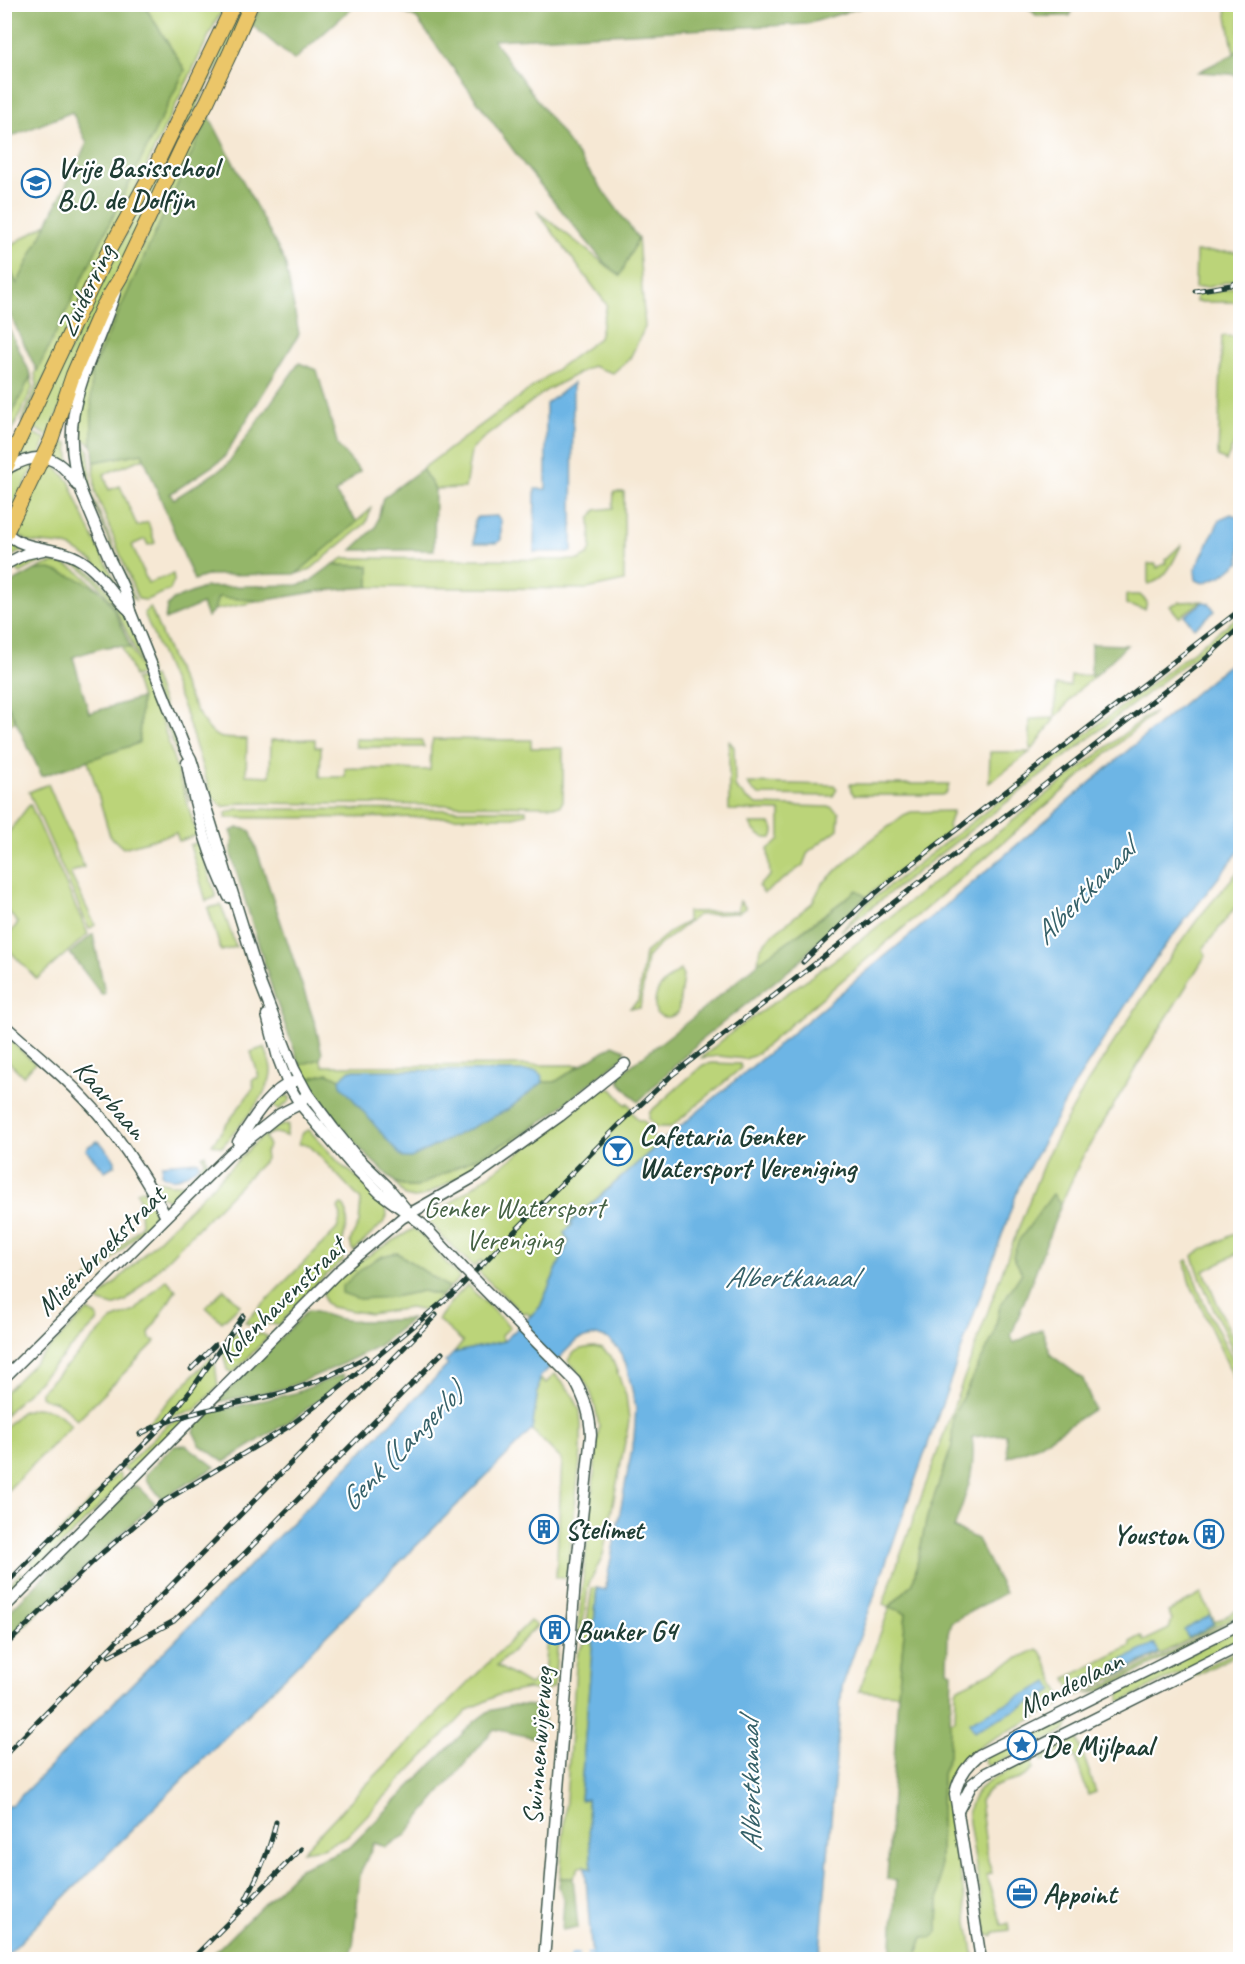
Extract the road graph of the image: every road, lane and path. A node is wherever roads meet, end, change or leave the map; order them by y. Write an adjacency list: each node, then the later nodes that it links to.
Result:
1 (234, 4): 5 (main road, Zuiderring)
2 (251, 4): 3 (main road, Zuiderring)
3 (120, 278): 4 (main road, Zuiderring); 6 (street, Swinnenwijerweg)
4 (43, 458): 5 (street); 6 (street, Swinnenwijerweg); 7 (main road, Zuiderring)
5 (5, 471)
6 (82, 493): 10 (street, Swinnenwijerweg)
7 (5, 534): 8 (street, Swinnenwijerweg)
8 (43, 550): 9 (street); 10 (street, Swinnenwijerweg)
9 (4, 565)
10 (130, 611): 13 (street, Swinnenwijerweg)
11 (4, 1025): 18 (street, Kaarbaan)
12 (625, 1064): 17 (street, Kolenhavenstraat)
13 (294, 1082): 14 (street, Swinnenwijerweg); 15 (street, Swinnenwijerweg); 16 (street, Mieënbroekstraat)
14 (307, 1094): 15 (street, Mieënbroekstraat); 17 (street, Swinnenwijerweg)
15 (300, 1104): 16 (street, Mieënbroekstraat); 17 (street, Swinnenwijerweg)
16 (229, 1155): 18 (street, Mieënbroekstraat)
17 (410, 1213): 20 (street, Kolenhavenstraat); 28 (street, Swinnenwijerweg, bridge)
18 (166, 1217): 19 (street, Mieënbroekstraat)
19 (4, 1378)
20 (4, 1608)
21 (1240, 1624): 23 (street, Mondeolaan)
22 (1240, 1646): 25 (street, Mondeolaan)
23 (1096, 1696): 24 (street, Mondeolaan); 25 (street)
24 (1071, 1709): 26 (street); 27 (street, Mondeolaan)
25 (1114, 1709): 26 (street, Mondeolaan)
26 (1093, 1720): 27 (street, Mondeolaan)
27 (958, 1812): 29 (street, Mondeolaan)
28 (544, 1959)
29 (981, 1959)

